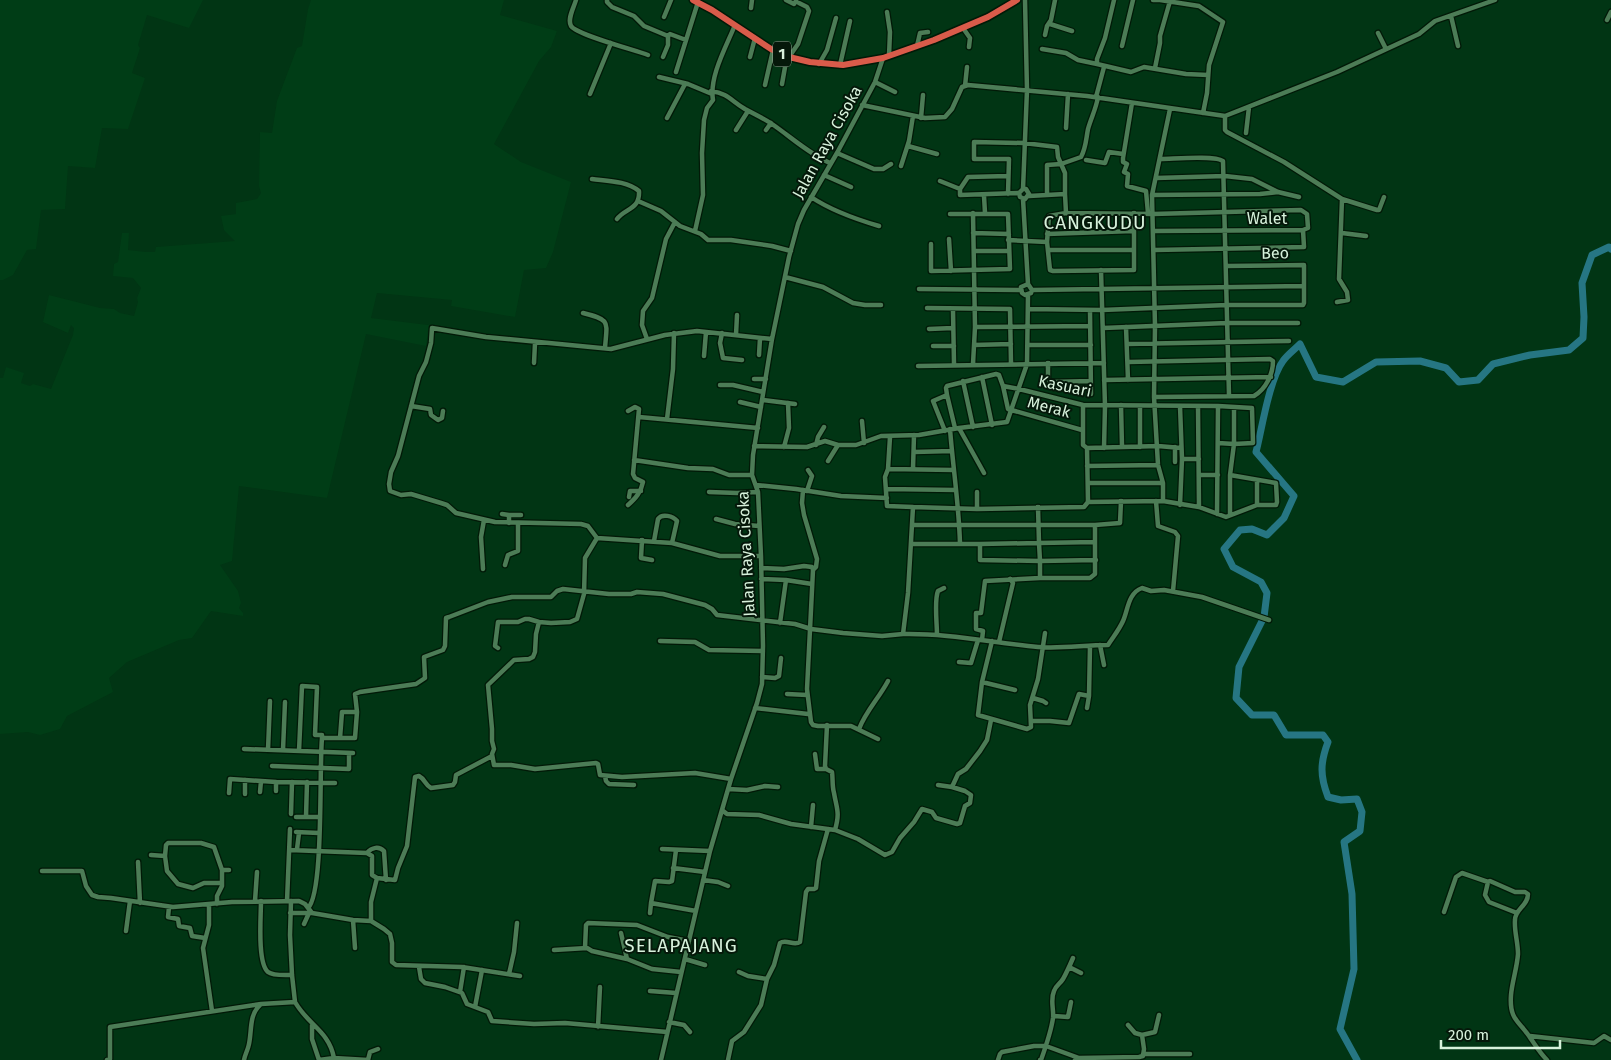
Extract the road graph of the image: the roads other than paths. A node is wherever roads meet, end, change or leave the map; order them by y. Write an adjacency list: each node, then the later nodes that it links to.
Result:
1 (576, 0): 42 (street)
2 (607, 0): 39 (street)
3 (671, 0): 28 (street)
4 (752, 0): 24 (street)
5 (786, 0): 19 (street)
6 (807, 0): 21 (street)
7 (1002, 0): 22 (street)
8 (1017, 0): 22 (highway, 1)
9 (1024, 0): 69 (street)
10 (1056, 0): 32 (street)
11 (1114, 0): 56 (street)
12 (1133, 0): 44 (street)
13 (1153, 0): 14 (street)
14 (1160, 0): 18 (street)
15 (1202, 0): 23 (street)
16 (1495, 0): 20 (street)
17 (696, 1): 33 (highway, 1); 41 (street)
18 (1170, 1): 23 (street); 60 (street)
19 (798, 2): 21 (street)
20 (1480, 2): 27 (street)
21 (805, 5): 53 (street)
22 (1008, 6): 34 (highway, 1)
23 (1198, 6): 62 (street)
24 (751, 8)
25 (887, 12): 54 (street, Jalan Raya Cisoka)
26 (1611, 12): 30 (street)
27 (1451, 16): 45 (street); 48 (street)
28 (664, 17)
29 (836, 18): 55 (street)
30 (1608, 20)
31 (850, 22): 57 (street)
32 (1050, 24): 35 (street); 38 (street)
33 (735, 25): 40 (highway, 1); 70 (street)
34 (963, 28): 43 (highway, 1); 46 (street)
35 (1072, 30)
36 (928, 32): 43 (street)
37 (1378, 33): 48 (street)
38 (1046, 35)
39 (668, 36): 41 (street); 51 (street)
40 (755, 38): 49 (highway, 1); 52 (street)
41 (686, 40): 61 (street)
42 (611, 43): 50 (street); 72 (street)
43 (917, 46): 54 (highway, 1)
44 (1122, 46)
45 (1458, 46)
46 (969, 47)
47 (1042, 49): 56 (street)
48 (1386, 49): 78 (street)
49 (773, 50): 53 (highway, 1); 67 (street)
50 (648, 55)
51 (662, 57)
52 (750, 57)
53 (788, 57): 55 (highway, 1); 66 (street)
54 (886, 57): 57 (highway, 1); 64 (street, Jalan Raya Cisoka)
55 (820, 64): 57 (highway, 1)
56 (1097, 64): 59 (street)
57 (840, 65)
58 (967, 67): 68 (street)
59 (1104, 67): 60 (street); 75 (street)
60 (1155, 68): 62 (street)
61 (676, 72)
62 (1208, 75): 81 (street)
63 (659, 77): 65 (street)
64 (875, 82): 71 (street); 77 (street, Jalan Raya Cisoka)
65 (685, 84): 70 (street); 84 (street)
66 (782, 84)
67 (766, 85)
68 (964, 86): 69 (street); 85 (street)
69 (1027, 90): 73 (street); 91 (street)
70 (711, 92): 80 (street); 140 (street)
71 (895, 92)
72 (590, 94)
73 (1068, 94): 75 (street); 87 (street)
74 (923, 95): 85 (street)
75 (1097, 97): 76 (street); 100 (street)
76 (1132, 103): 79 (street); 95 (street)
77 (862, 105): 82 (street); 93 (street, Jalan Raya Cisoka)
78 (1249, 107): 83 (street); 90 (street)
79 (1170, 109): 81 (street); 96 (street)
80 (748, 110): 86 (street); 88 (street)
81 (1202, 113): 83 (street)
82 (913, 116): 85 (street); 92 (street)
83 (1225, 116): 126 (street)
84 (667, 118)
85 (921, 118)
86 (771, 123): 89 (street); 98 (street)
87 (1066, 128)
88 (736, 130)
89 (766, 130)
90 (1246, 133)
91 (1024, 143): 100 (street); 103 (street); 112 (street)
92 (908, 146): 94 (street); 101 (street)
93 (837, 153): 98 (street, Jalan Raya Cisoka); 99 (street)
94 (937, 154)
95 (1123, 154): 97 (street); 134 (street)
96 (1160, 159): 104 (street); 105 (street)
97 (1086, 160)
98 (830, 163): 102 (street, Jalan Raya Cisoka)
99 (891, 164)
100 (1061, 164): 116 (street); 118 (street)
101 (901, 166)
102 (824, 175): 110 (street); 122 (street, Jalan Raya Cisoka)
103 (1008, 176): 111 (street); 115 (street)
104 (1225, 176): 105 (street); 107 (street); 117 (street)
105 (1156, 178): 119 (street)
106 (592, 179): 127 (street)
107 (1252, 179): 109 (street); 113 (street)
108 (940, 181): 111 (street)
109 (1252, 185)
110 (851, 187)
111 (960, 189): 120 (street)
112 (1023, 189): 114 (street); 121 (street)
113 (1278, 192): 117 (street); 123 (street)
114 (1019, 193): 115 (street); 125 (street)
115 (1008, 194): 120 (street)
116 (1065, 194): 118 (street); 131 (street)
117 (1225, 194): 119 (street); 128 (street)
118 (1047, 195): 121 (street)
119 (1152, 195): 134 (street)
120 (984, 196): 130 (street)
121 (1028, 196): 125 (street)
122 (811, 197): 137 (street); 157 (street, Jalan Raya Cisoka)
123 (1299, 197)
124 (1384, 198): 126 (street)
125 (1023, 199): 150 (street)
126 (1342, 199): 143 (street)
127 (638, 201): 135 (street); 136 (street)
128 (1225, 212): 134 (street); 138 (street); 139 (street)
129 (973, 213): 130 (street); 132 (street); 144 (street)
130 (985, 213): 145 (street)
131 (1066, 213): 133 (street); 146 (street)
132 (950, 214)
133 (1134, 214): 134 (street); 141 (street)
134 (1151, 214): 142 (street)
135 (617, 219)
136 (675, 222): 140 (street); 203 (street)
137 (880, 226)
138 (1306, 229): 139 (street, Walet); 153 (street)
139 (1225, 230): 142 (street, Walet); 153 (street)
140 (695, 231): 157 (street)
141 (1134, 231): 146 (street); 155 (street)
142 (1154, 232): 156 (street)
143 (1342, 232): 147 (street); 175 (street)
144 (973, 233): 145 (street); 158 (street)
145 (1008, 234): 149 (street)
146 (1047, 234): 151 (street)
147 (1366, 236)
148 (949, 239): 163 (street)
149 (1008, 240): 150 (street); 159 (street)
150 (1026, 241): 151 (street); 165 (street)
151 (1046, 242): 154 (street)
152 (931, 244): 163 (street)
153 (1226, 248): 156 (street); 160 (street)
154 (1048, 250): 155 (street); 162 (street)
155 (1134, 250): 162 (street)
156 (1154, 250): 170 (street)
157 (791, 251): 164 (street, Jalan Raya Cisoka)
158 (974, 251): 159 (street); 161 (street)
159 (1009, 251): 161 (street)
160 (1226, 266): 166 (street, Beo); 167 (street)
161 (974, 270): 163 (street); 171 (street)
162 (1101, 270): 169 (street)
163 (950, 271)
164 (785, 277): 176 (street); 204 (street, Jalan Raya Cisoka)
165 (1028, 284): 172 (street); 173 (street)
166 (1304, 286): 167 (street); 177 (street)
167 (1226, 287): 170 (street); 177 (street)
168 (920, 289): 171 (street)
169 (1102, 289): 170 (street); 173 (street); 184 (street)
170 (1154, 289): 178 (street)
171 (974, 290): 172 (street); 180 (street)
172 (1021, 290): 174 (street)
173 (1032, 290): 174 (street)
174 (1028, 295): 181 (street)
175 (1337, 302)
176 (881, 305)
177 (1227, 305): 178 (street); 187 (street)
178 (1154, 307): 184 (street); 190 (street)
179 (927, 308): 182 (street)
180 (974, 309): 182 (street); 191 (street); 192 (street)
181 (1028, 309): 183 (street); 193 (street)
182 (953, 310): 195 (street)
183 (1090, 310): 184 (street); 189 (street)
184 (1102, 310): 196 (street)
185 (583, 313): 216 (street)
186 (737, 315): 201 (street)
187 (1227, 323): 188 (street); 190 (street); 205 (street)
188 (1298, 323)
189 (1090, 326): 193 (street); 210 (street)
190 (1155, 326): 194 (street); 212 (street)
191 (975, 327): 192 (street); 215 (street)
192 (1011, 327): 193 (street); 208 (street)
193 (1028, 327): 209 (street)
194 (1126, 327): 196 (street); 211 (street)
195 (953, 328): 197 (street); 214 (street)
196 (1103, 328): 225 (street)
197 (929, 329)
198 (706, 332): 199 (street); 200 (street); 217 (street)
199 (674, 333): 203 (street); 269 (street)
200 (722, 334): 201 (street); 220 (street)
201 (736, 335): 202 (street)
202 (760, 338): 204 (street); 218 (street)
203 (646, 339): 216 (street)
204 (772, 339): 236 (street, Jalan Raya Cisoka)
205 (1228, 341): 206 (street); 212 (street); 219 (street)
206 (1289, 341)
207 (535, 343): 216 (street); 226 (street); 256 (street)
208 (1011, 344): 215 (street); 229 (street)
209 (1028, 344): 210 (street); 230 (street)
210 (1090, 344): 224 (street)
211 (1127, 344): 212 (street); 221 (street)
212 (1155, 344): 222 (street)
213 (933, 346): 214 (street)
214 (954, 346): 227 (street)
215 (974, 346): 228 (street)
216 (605, 348)
217 (704, 356)
218 (759, 356)
219 (1228, 359): 222 (street); 233 (street); 234 (street)
220 (742, 360)
221 (1128, 362): 222 (street); 239 (street)
222 (1154, 362): 237 (street)
223 (1048, 363): 224 (street); 230 (street); 241 (street)
224 (1091, 363): 225 (street); 241 (street)
225 (1104, 363): 238 (street)
226 (534, 364)
227 (954, 364): 228 (street); 231 (street)
228 (973, 364): 229 (street)
229 (1011, 364): 230 (street)
230 (1028, 364): 244 (street)
231 (918, 366)
232 (982, 376): 240 (street); 243 (street); 271 (street)
233 (1228, 377): 234 (street); 237 (street); 248 (street)
234 (1271, 377): 248 (street)
235 (754, 379): 236 (street)
236 (766, 379): 245 (street, Jalan Raya Cisoka)
237 (1154, 379): 239 (street); 249 (street)
238 (1104, 380): 239 (street); 257 (street)
239 (1128, 380)
240 (964, 381): 247 (street); 273 (street)
241 (1091, 381): 246 (street)
242 (720, 385): 245 (street)
243 (1003, 386): 244 (street, Kasuari); 266 (street)
244 (1019, 389): 254 (street, Kasuari); 266 (street)
245 (763, 392): 250 (street, Jalan Raya Cisoka)
246 (1091, 394)
247 (947, 395): 275 (street); 277 (street)
248 (1229, 395): 249 (street)
249 (1154, 397): 258 (street)
250 (763, 400): 252 (street); 262 (street, Jalan Raya Cisoka)
251 (740, 402): 262 (street)
252 (788, 403): 253 (street); 290 (street)
253 (795, 404)
254 (1083, 405): 257 (street, Kasuari); 276 (street)
255 (1121, 405): 257 (street, Kasuari); 263 (street, Kasuari); 287 (street)
256 (411, 406): 265 (street); 343 (street)
257 (1105, 406): 292 (street)
258 (1156, 406): 259 (street, Kasuari); 263 (street, Kasuari); 286 (street)
259 (1180, 406): 260 (street, Kasuari); 293 (street)
260 (1198, 406): 261 (street, Kasuari); 296 (street)
261 (1218, 406): 264 (street, Kasuari); 281 (street)
262 (761, 407): 274 (street, Jalan Raya Cisoka)
263 (1140, 407): 288 (street)
264 (1234, 408): 282 (street); 282 (street, Kasuari)
265 (443, 410)
266 (1012, 410): 271 (street); 276 (street, Merak)
267 (628, 411): 268 (street)
268 (639, 417): 269 (street); 297 (street)
269 (667, 419): 274 (street)
270 (862, 421): 280 (street)
271 (992, 425): 273 (street)
272 (824, 427): 283 (street)
273 (973, 427): 275 (street)
274 (758, 428): 284 (street, Jalan Raya Cisoka)
275 (955, 429): 277 (street); 295 (street); 307 (street)
276 (1080, 429): 291 (street)
277 (944, 431): 278 (street)
278 (914, 435): 279 (street); 294 (street)
279 (890, 436): 280 (street); 303 (street)
280 (864, 442): 285 (street)
281 (1218, 443): 282 (street); 310 (street)
282 (1234, 444): 311 (street)
283 (816, 445): 285 (street); 290 (street)
284 (754, 446): 290 (street); 308 (street, Jalan Raya Cisoka)
285 (838, 446): 299 (street)
286 (1158, 446): 288 (street); 289 (street); 301 (street)
287 (1122, 447): 288 (street); 292 (street)
288 (1140, 447)
289 (1175, 447): 293 (street); 300 (street)
290 (784, 448)
291 (1087, 448): 292 (street); 302 (street)
292 (1104, 448)
293 (1181, 448): 298 (street)
294 (914, 452): 295 (street); 304 (street)
295 (952, 452): 306 (street)
296 (1199, 459): 298 (street); 309 (street)
297 (634, 460): 308 (street); 319 (street)
298 (1182, 460): 330 (street)
299 (828, 461)
300 (1175, 462)
301 (1158, 465): 302 (street); 314 (street)
302 (1087, 466): 313 (street)
303 (888, 469): 304 (street); 316 (street)
304 (913, 469): 306 (street)
305 (808, 470): 317 (street)
306 (954, 470): 318 (street)
307 (984, 473)
308 (752, 475): 315 (street, Jalan Raya Cisoka)
309 (1200, 475): 310 (street); 334 (street)
310 (1218, 475): 338 (street)
311 (1230, 475): 312 (street); 341 (street)
312 (1257, 480): 331 (street); 331 (street)
313 (1088, 483): 314 (street); 328 (street)
314 (1163, 483): 327 (street)
315 (756, 485): 317 (street); 321 (street, Jalan Raya Cisoka)
316 (886, 489): 318 (street); 324 (street)
317 (805, 490): 324 (street); 367 (street)
318 (956, 490): 335 (street)
319 (641, 491): 323 (street); 329 (street)
320 (708, 492): 321 (street)
321 (758, 492): 349 (street, Jalan Raya Cisoka)
322 (977, 492): 336 (street)
323 (629, 497)
324 (887, 498): 332 (street)
325 (1121, 501): 326 (street); 328 (street); 348 (street)
326 (1156, 501): 327 (street); 375 (street)
327 (1163, 501): 330 (street)
328 (1088, 502): 333 (street)
329 (628, 505)
330 (1180, 505): 334 (street)
331 (1257, 505): 341 (street)
332 (914, 507): 335 (street); 346 (street)
333 (1038, 507): 336 (street); 347 (street)
334 (1199, 507): 338 (street)
335 (959, 508): 336 (street); 350 (street)
336 (977, 509)
337 (502, 514): 339 (street)
338 (1217, 514): 341 (street)
339 (509, 515): 340 (street); 344 (street)
340 (521, 515)
341 (1230, 515)
342 (716, 519): 349 (street)
343 (484, 520): 344 (street); 366 (street)
344 (509, 523): 345 (street)
345 (518, 523): 351 (street); 364 (street)
346 (912, 525): 350 (street); 357 (street)
347 (1039, 525): 348 (street); 350 (street); 356 (street)
348 (1095, 525): 354 (street)
349 (759, 526): 360 (street, Jalan Raya Cisoka)
350 (960, 526): 358 (street)
351 (597, 538): 352 (street); 374 (street)
352 (642, 540): 353 (street); 361 (street)
353 (654, 541): 355 (street); 355 (street)
354 (1096, 542): 356 (street); 362 (street)
355 (672, 543): 360 (street)
356 (1039, 543): 359 (street); 363 (street)
357 (911, 544): 358 (street); 382 (street)
358 (960, 544): 359 (street)
359 (980, 544): 363 (street)
360 (761, 556): 365 (street, Jalan Raya Cisoka)
361 (652, 560)
362 (1096, 560): 363 (street); 369 (street)
363 (1040, 561): 369 (street)
364 (505, 565)
365 (761, 568): 367 (street); 368 (street, Jalan Raya Cisoka)
366 (483, 569)
367 (813, 570): 372 (street)
368 (761, 578): 371 (street); 377 (street, Jalan Raya Cisoka)
369 (1040, 578): 370 (street)
370 (1010, 579): 385 (street); 387 (street)
371 (786, 580): 372 (street); 379 (street)
372 (812, 584): 380 (street)
373 (944, 588): 383 (street)
374 (584, 591): 377 (street); 378 (street); 409 (street)
375 (1173, 591): 376 (street); 388 (street)
376 (1269, 620)
377 (762, 621): 379 (street); 392 (street, Jalan Raya Cisoka)
378 (539, 622): 390 (street); 424 (street)
379 (780, 623): 380 (street)
380 (811, 629): 382 (street); 401 (street)
381 (1045, 633): 391 (street)
382 (903, 634): 383 (street)
383 (937, 635): 385 (street)
384 (660, 640): 392 (street)
385 (980, 640): 386 (street); 394 (street)
386 (992, 641): 387 (street); 398 (street)
387 (998, 642): 391 (street)
388 (1100, 645): 389 (street); 395 (street)
389 (1090, 646): 391 (street); 402 (street)
390 (498, 648)
391 (1043, 648): 403 (street)
392 (763, 651): 396 (street, Jalan Raya Cisoka)
393 (781, 658): 396 (street)
394 (959, 662)
395 (1104, 665)
396 (762, 677): 407 (street, Jalan Raya Cisoka)
397 (888, 681): 414 (street)
398 (982, 682): 399 (street); 411 (street)
399 (1015, 690)
400 (787, 694): 401 (street)
401 (807, 695): 410 (street)
402 (1089, 696): 408 (street); 412 (street)
403 (1033, 698): 406 (street); 412 (street)
404 (270, 701): 419 (street)
405 (285, 702): 420 (street)
406 (1046, 704)
407 (755, 708): 410 (street); 429 (street, Jalan Raya Cisoka)
408 (1087, 708)
409 (357, 712): 416 (street); 416 (street)
410 (808, 714): 413 (street)
411 (991, 720): 412 (street); 440 (street)
412 (1030, 721)
413 (827, 725): 414 (street); 427 (street)
414 (859, 729): 417 (street)
415 (322, 738): 416 (street); 421 (street); 422 (street)
416 (340, 738)
417 (878, 739)
418 (244, 749): 419 (street)
419 (268, 750): 420 (street)
420 (283, 750): 421 (street)
421 (299, 751): 422 (street)
422 (322, 752): 426 (street); 426 (street)
423 (815, 754): 427 (street)
424 (492, 756): 428 (street); 474 (street)
425 (272, 766): 426 (street)
426 (321, 768): 435 (street)
427 (826, 769): 455 (street)
428 (605, 776): 429 (street); 438 (street)
429 (731, 779): 441 (street, Jalan Raya Cisoka)
430 (245, 780): 431 (street); 444 (street); 445 (street)
431 (261, 781): 432 (street); 443 (street)
432 (276, 782): 433 (street); 442 (street)
433 (292, 782): 434 (street); 448 (street)
434 (307, 782): 435 (street); 450 (street)
435 (321, 783): 436 (street); 451 (street)
436 (335, 784)
437 (938, 784): 440 (street)
438 (634, 785)
439 (778, 787): 441 (street)
440 (952, 787): 455 (street)
441 (728, 788): 447 (street, Jalan Raya Cisoka)
442 (276, 791)
443 (260, 792)
444 (229, 793)
445 (245, 794)
446 (813, 805): 452 (street)
447 (722, 810): 452 (street); 462 (street, Jalan Raya Cisoka)
448 (291, 814)
449 (296, 817): 450 (street)
450 (306, 817): 451 (street)
451 (320, 818): 456 (street)
452 (811, 827): 454 (street)
453 (290, 829): 459 (street)
454 (828, 829): 455 (street); 520 (street)
455 (835, 830)
456 (319, 833): 457 (street); 460 (street)
457 (297, 849)
458 (662, 849): 461 (street)
459 (290, 850): 460 (street); 481 (street)
460 (318, 850): 463 (street); 488 (street)
461 (676, 850): 462 (street); 467 (street)
462 (710, 852): 472 (street, Jalan Raya Cisoka)
463 (367, 853): 473 (street); 474 (street)
464 (152, 855): 465 (street)
465 (165, 856): 468 (street); 477 (street)
466 (138, 862): 482 (street)
467 (673, 868): 472 (street); 483 (street)
468 (222, 870): 469 (street); 477 (street)
469 (229, 870)
470 (42, 871): 479 (street)
471 (257, 872): 480 (street)
472 (705, 872): 475 (street, Jalan Raya Cisoka)
473 (377, 878): 474 (street); 494 (street)
474 (386, 880)
475 (703, 880): 478 (street); 487 (street, Jalan Raya Cisoka)
476 (1488, 882): 490 (street); 492 (street); 492 (street)
477 (222, 883): 484 (street)
478 (728, 886)
479 (130, 901): 482 (street); 497 (street)
480 (258, 901): 481 (street); 484 (street); 518 (street)
481 (289, 901): 488 (street); 491 (street)
482 (140, 903): 486 (street)
483 (651, 903): 487 (street); 489 (street)
484 (217, 904): 485 (street)
485 (209, 905): 486 (street); 499 (street)
486 (168, 907): 499 (street)
487 (696, 910): 500 (street, Jalan Raya Cisoka)
488 (310, 912): 491 (street); 493 (street); 496 (street)
489 (650, 912)
490 (1444, 912)
491 (290, 913): 518 (street)
492 (1517, 913): 539 (street)
493 (353, 920): 494 (street); 501 (street)
494 (371, 921): 508 (street)
495 (517, 923): 517 (street)
496 (304, 924)
497 (126, 931)
498 (620, 933): 505 (street)
499 (205, 938): 529 (street)
500 (690, 941): 502 (street); 506 (street, Jalan Raya Cisoka)
501 (355, 948)
502 (585, 948): 503 (street); 505 (street)
503 (554, 950)
504 (1073, 958): 511 (street)
505 (626, 959): 513 (street)
506 (685, 959): 507 (street); 513 (street, Jalan Raya Cisoka)
507 (705, 965)
508 (407, 966): 509 (street); 516 (street)
509 (420, 966): 510 (street); 523 (street)
510 (464, 967): 512 (street); 523 (street)
511 (1069, 967): 515 (street); 531 (street)
512 (482, 970): 517 (street); 528 (street)
513 (681, 972): 524 (street, Jalan Raya Cisoka)
514 (739, 972): 520 (street)
515 (1081, 972)
516 (405, 973)
517 (509, 974): 519 (street)
518 (292, 975): 525 (street)
519 (520, 976)
520 (767, 980): 552 (street)
521 (600, 987): 535 (street)
522 (650, 991): 524 (street)
523 (460, 992): 528 (street)
524 (676, 993): 532 (street, Jalan Raya Cisoka)
525 (295, 1002): 527 (street); 533 (street)
526 (1071, 1002): 531 (street)
527 (261, 1004): 529 (street); 548 (street)
528 (475, 1007): 535 (street)
529 (212, 1011): 547 (street)
530 (1159, 1015): 538 (street)
531 (1054, 1016): 541 (street)
532 (669, 1022): 536 (street, Jalan Raya Cisoka); 537 (street)
533 (312, 1025): 545 (street); 549 (street)
534 (1128, 1025): 538 (street)
535 (598, 1027): 536 (street)
536 (667, 1032): 551 (street, Jalan Raya Cisoka)
537 (690, 1032)
538 (1142, 1035): 544 (street)
539 (1530, 1036): 540 (street); 556 (street)
540 (1611, 1040)
541 (1046, 1046): 546 (street); 553 (street); 554 (street)
542 (378, 1049): 550 (street)
543 (1190, 1054): 544 (street)
544 (1142, 1057): 546 (street)
545 (334, 1058): 549 (street); 550 (street)
546 (1081, 1058): 555 (street)
547 (107, 1060)
548 (244, 1060)
549 (319, 1060)
550 (368, 1060)
551 (661, 1060)
552 (728, 1060)
553 (998, 1060)
554 (1042, 1060)
555 (1075, 1060)
556 (1547, 1060)

